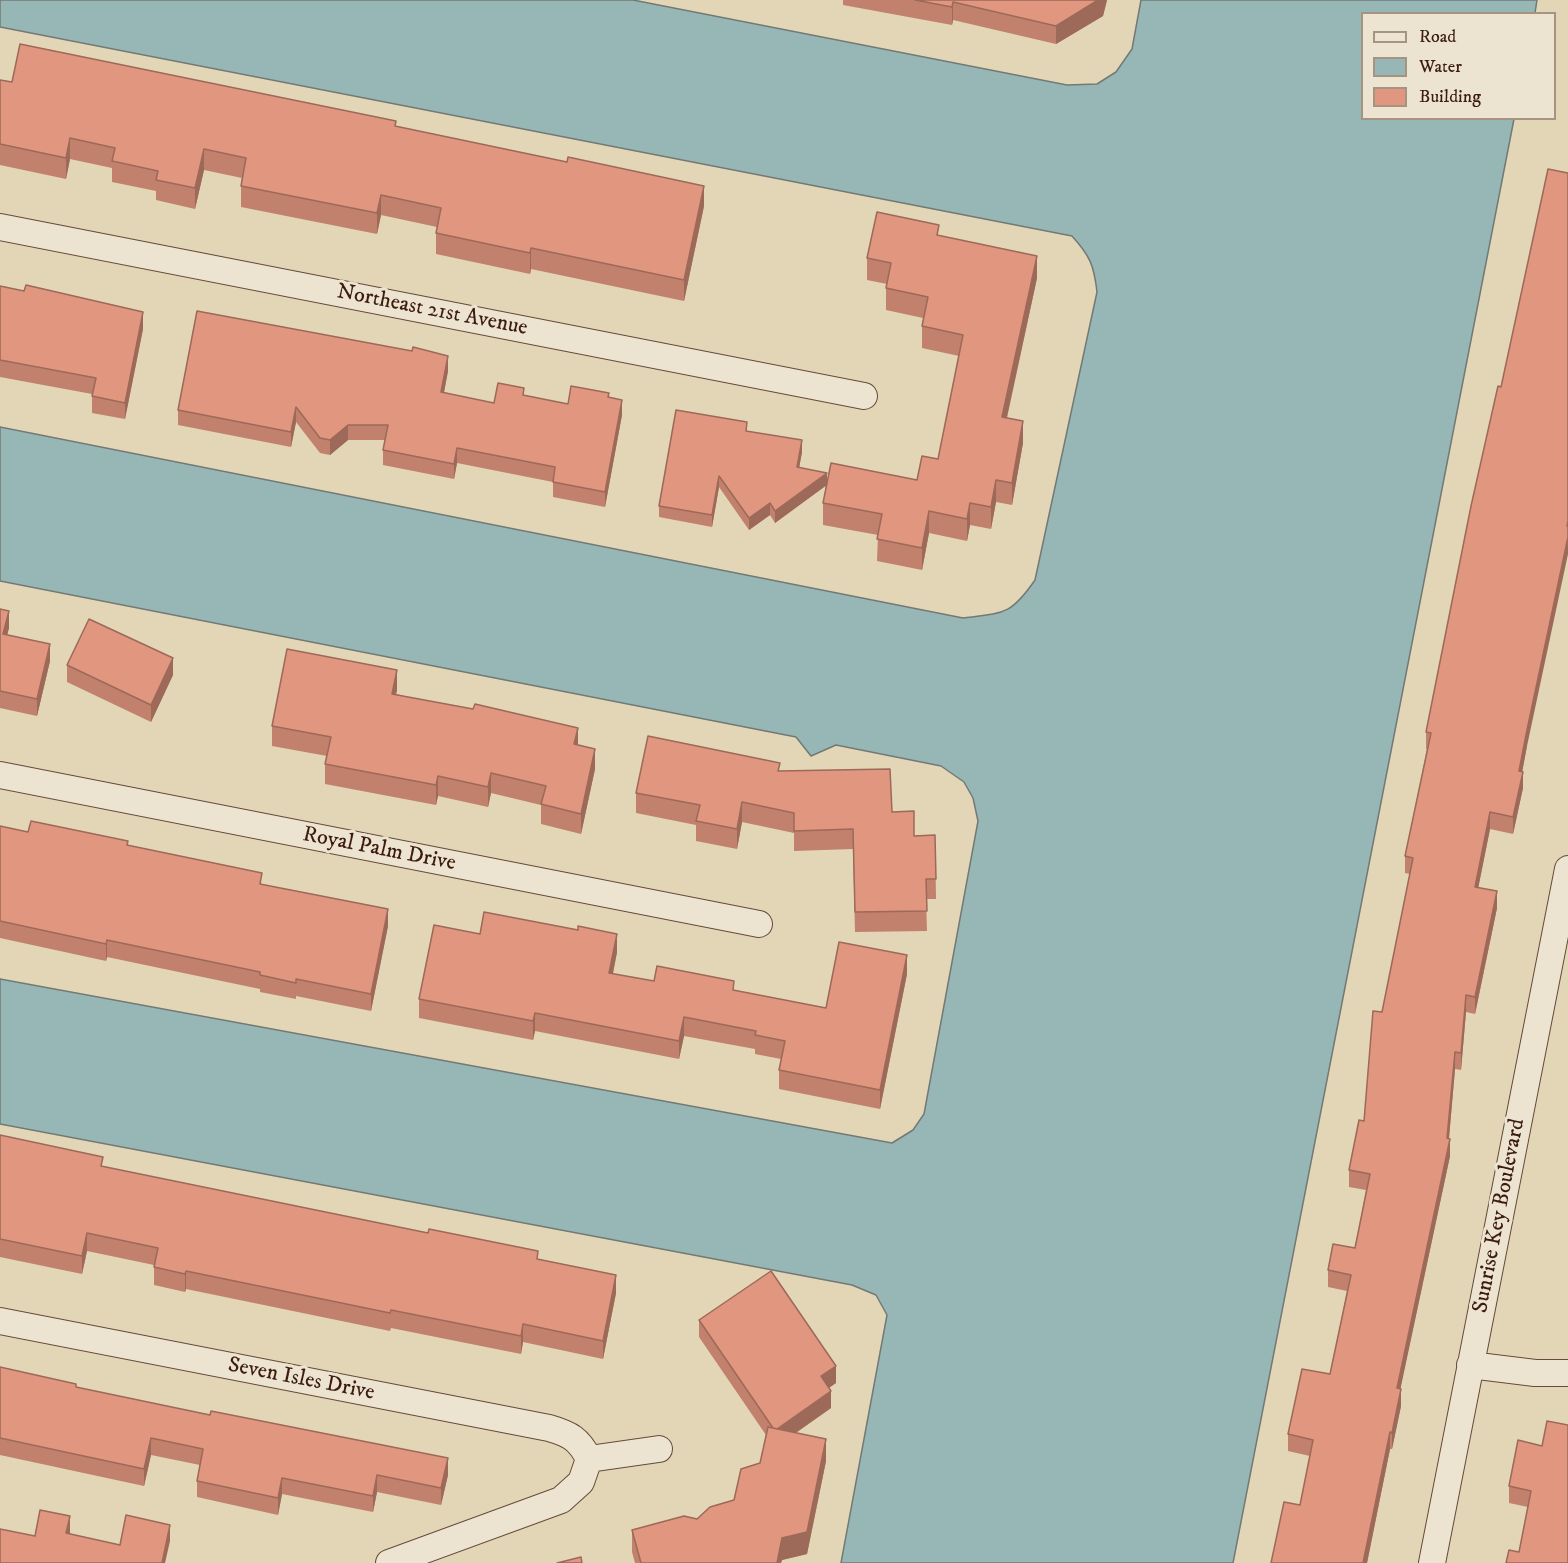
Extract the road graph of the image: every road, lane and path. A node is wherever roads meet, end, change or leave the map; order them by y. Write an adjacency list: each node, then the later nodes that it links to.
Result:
1 (0, 227): 2 (street, Northeast 21st Avenue)
2 (864, 396)
3 (0, 775): 5 (street, Royal Palm Drive)
4 (1568, 869): 7 (street, Sunrise Key Boulevard)
5 (759, 924)
6 (0, 1321): 10 (street, Seven Isles Drive)
7 (1470, 1365): 8 (street); 12 (street, Sunrise Key Boulevard)
8 (1568, 1373)
9 (659, 1449): 10 (street)
10 (590, 1459): 11 (street)
11 (389, 1563)
12 (1432, 1563)

